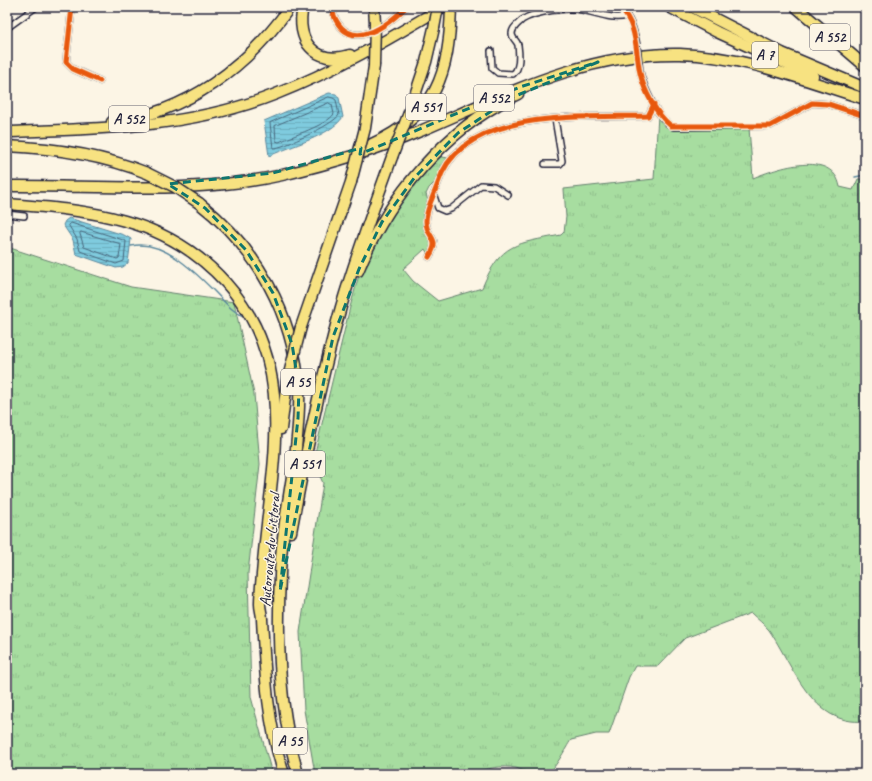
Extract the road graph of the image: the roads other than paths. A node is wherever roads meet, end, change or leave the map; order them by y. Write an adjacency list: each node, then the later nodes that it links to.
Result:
1 (36, 7): 17 (street)
2 (72, 7): 21 (street)
3 (290, 7): 27 (highway, A 552)
4 (303, 7): 16 (highway)
5 (331, 7): 7 (street)
6 (373, 7): 40 (highway, A 551, bridge)
7 (406, 7)
8 (438, 7): 38 (highway, A 551, bridge)
9 (443, 7): 16 (highway, A 552)
10 (619, 7): 15 (street)
11 (669, 7): 23 (highway, A 7)
12 (692, 7): 22 (highway, A 7)
13 (796, 7): 20 (highway, A 552)
14 (451, 11): 31 (highway, A 551)
15 (627, 16): 18 (street); 24 (street, bridge)
16 (412, 24): 27 (highway, A 552)
17 (7, 28)
18 (491, 51)
19 (598, 62): 23 (highway, A 552); 31 (highway, A 552); 38 (highway, A 552)
20 (865, 66)
21 (100, 81)
22 (865, 88)
23 (865, 98)
24 (654, 104): 25 (street); 26 (street)
25 (865, 116)
26 (555, 119): 29 (street); 33 (street)
27 (7, 132)
28 (7, 146): 39 (highway, Autoroute du Littoral / A 55, bridge)
29 (545, 164)
30 (7, 186): 31 (highway, A 552)
31 (125, 187)
32 (508, 195): 33 (street)
33 (434, 196): 37 (street)
34 (7, 204): 40 (highway, Autoroute du Littoral / A 55)
35 (7, 214): 36 (street)
36 (24, 216)
37 (429, 257)
38 (333, 337): 39 (highway, A 551)
39 (280, 591): 42 (highway, Autoroute du Littoral / A 55)
40 (262, 618): 41 (highway, Autoroute du Littoral / A 55)
41 (284, 774)
42 (298, 774)

